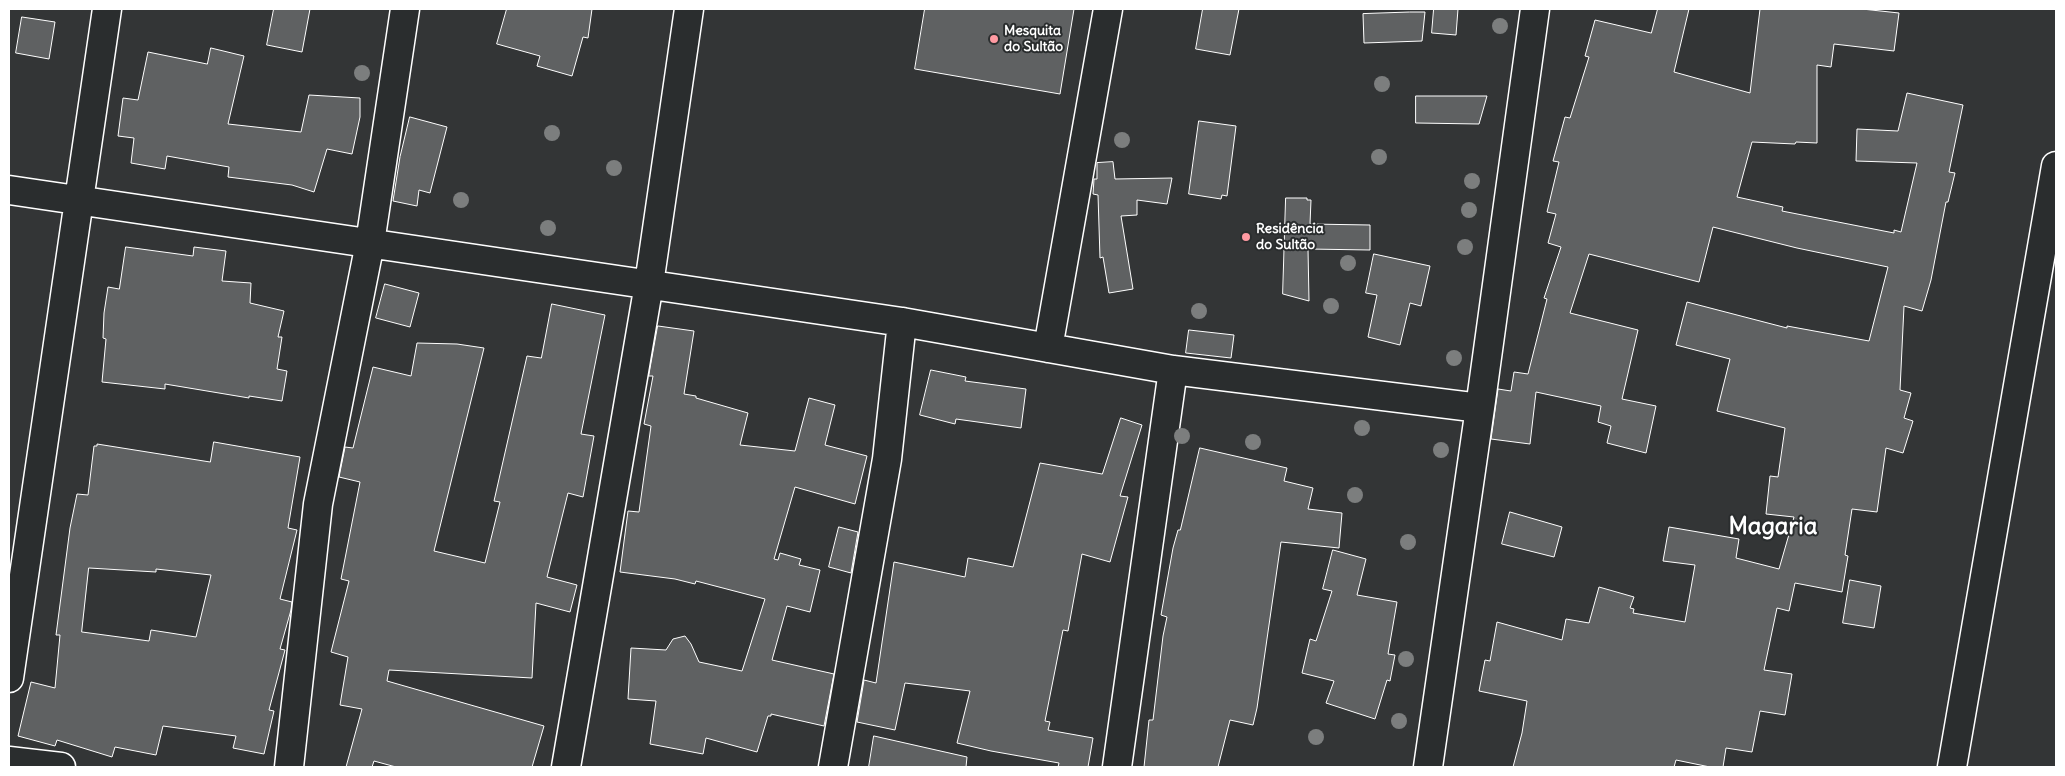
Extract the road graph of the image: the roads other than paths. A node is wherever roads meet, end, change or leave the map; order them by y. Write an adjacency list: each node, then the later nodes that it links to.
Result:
1 (107, 9): 8 (street)
2 (405, 9): 9 (street)
3 (690, 9): 10 (street)
4 (1108, 9): 12 (street)
5 (1535, 9): 14 (street)
6 (2056, 166): 23 (street)
7 (9, 190): 8 (street)
8 (79, 200): 9 (street); 15 (street)
9 (370, 243): 10 (street); 18 (street)
10 (649, 284): 11 (street); 19 (street)
11 (902, 322): 12 (street); 20 (street)
12 (1048, 348): 13 (street)
13 (1173, 370): 14 (street); 21 (street)
14 (1480, 408): 22 (street)
15 (9, 678)
16 (9, 761): 17 (street)
17 (61, 767)
18 (289, 767)
19 (566, 767)
20 (833, 767)
21 (1116, 767)
22 (1428, 767)
23 (1952, 767)

